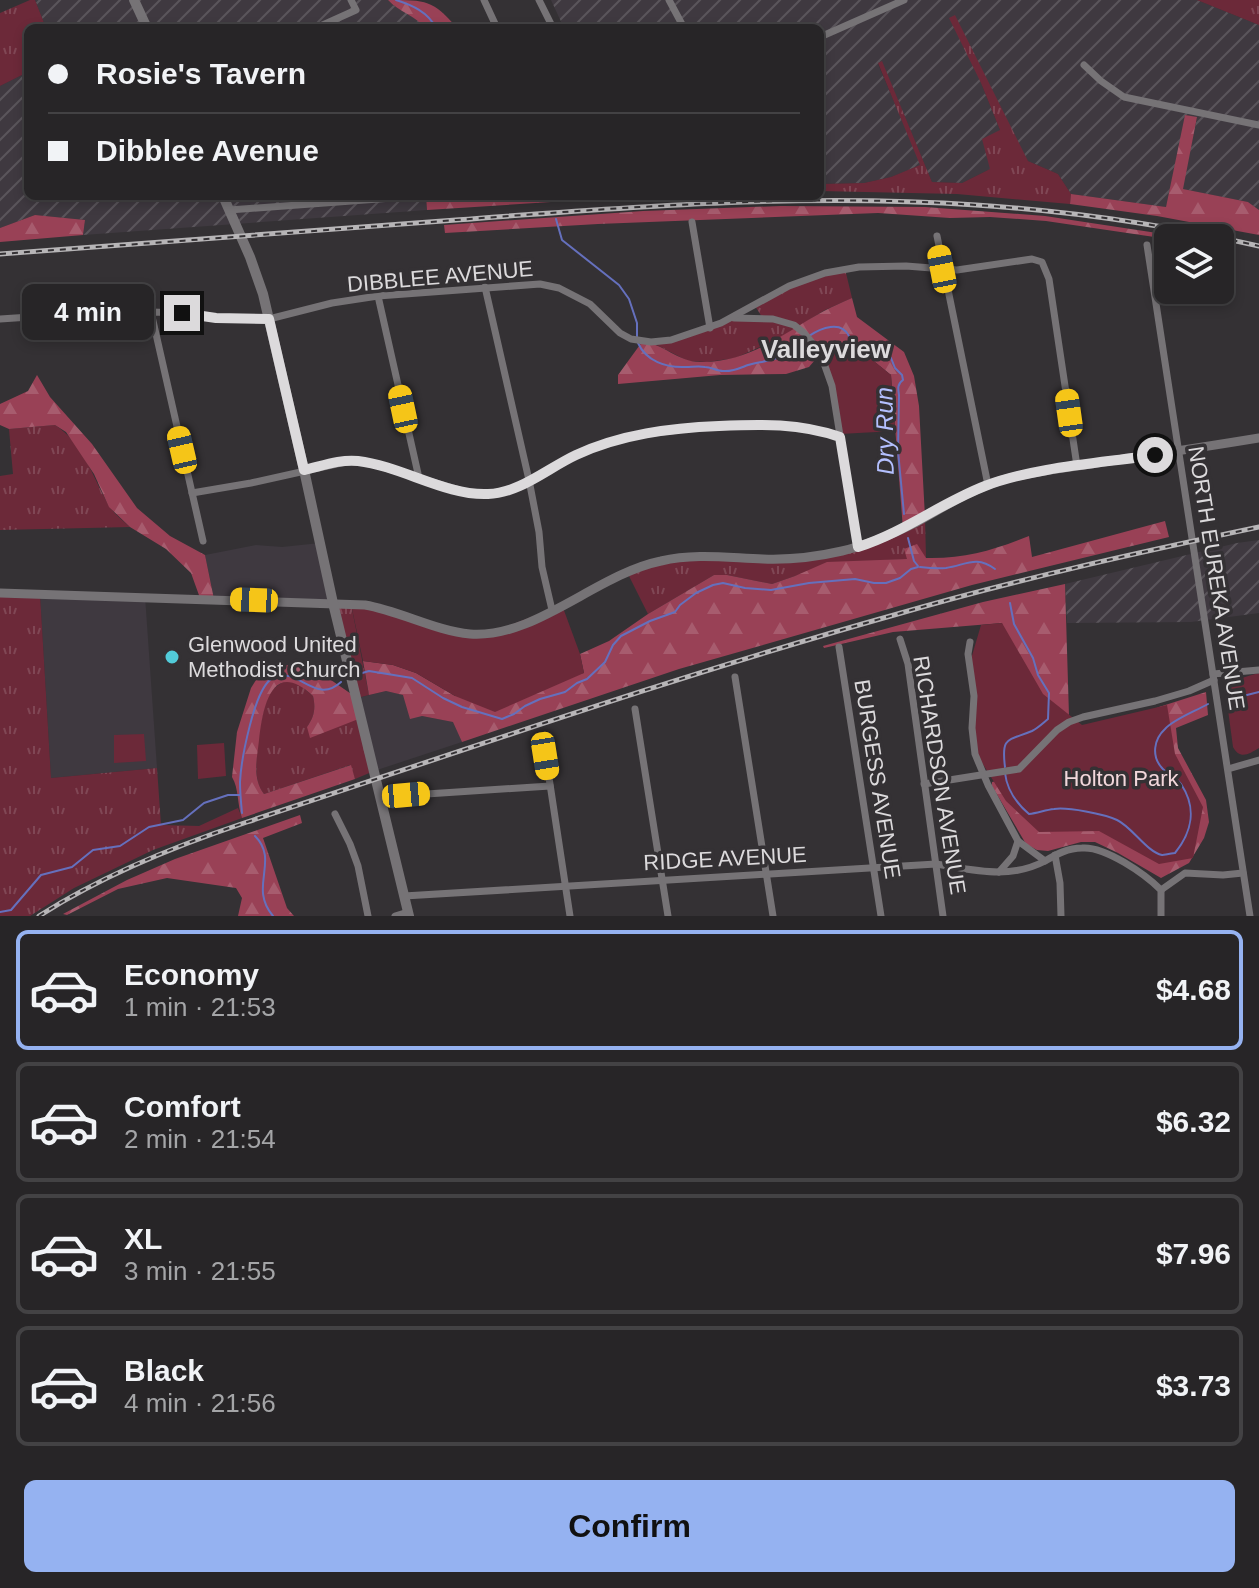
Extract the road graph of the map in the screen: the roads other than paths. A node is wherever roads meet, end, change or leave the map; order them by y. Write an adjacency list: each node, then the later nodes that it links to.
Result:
1 (134, 0): 7 (main road)
2 (351, 0): 8 (street)
3 (484, 0): 9 (street)
4 (539, 0): 10 (street)
5 (669, 0): 11 (street)
6 (904, 0): 12 (street)
7 (145, 24)
8 (325, 24)
9 (495, 24)
10 (551, 24)
11 (682, 24)
12 (824, 35)
13 (1084, 65): 14 (street)
14 (1259, 125)
15 (225, 200): 17 (main road)
16 (365, 200): 17 (street)
17 (229, 210): 27 (main road)
18 (692, 222): 28 (street)
19 (937, 236): 21 (street)
20 (1147, 245): 31 (street, NORTH EUREKA AVENUE)
21 (942, 269): 25 (street, DIBBLEE AVENUE); 32 (street, DIBBLEE AVENUE); 36 (street)
22 (485, 287): 23 (street, DIBBLEE AVENUE); 28 (street, DIBBLEE AVENUE); 35 (street)
23 (378, 296): 27 (street, DIBBLEE AVENUE); 34 (street)
24 (151, 312): 26 (street, DIBBLEE AVENUE); 27 (street, DIBBLEE AVENUE); 37 (street)
25 (733, 318): 28 (street, DIBBLEE AVENUE); 29 (street)
26 (0, 319)
27 (269, 319): 33 (main road)
28 (710, 328)
29 (840, 437): 35 (street); 39 (street)
30 (1259, 438): 31 (street)
31 (1179, 451): 32 (street); 48 (street, NORTH EUREKA AVENUE)
32 (1077, 466): 36 (street)
33 (304, 470): 34 (street); 37 (street); 41 (main road)
34 (419, 478): 35 (street)
35 (529, 480): 42 (street)
36 (988, 485): 39 (street)
37 (192, 493): 38 (street)
38 (203, 541)
39 (858, 547): 42 (street)
40 (0, 593): 41 (street)
41 (333, 603): 42 (street); 56 (main road)
42 (552, 610)
43 (900, 639): 54 (street, RICHARDSON AVENUE)
44 (970, 642): 53 (street)
45 (839, 647): 62 (street, BURGESS AVENUE)
46 (1259, 670): 48 (street)
47 (735, 677): 65 (street)
48 (1214, 677): 52 (street, NORTH EUREKA AVENUE); 53 (street)
49 (635, 709): 66 (street)
50 (543, 738): 55 (street)
51 (1259, 760): 52 (street)
52 (1228, 769): 64 (street, NORTH EUREKA AVENUE)
53 (983, 774): 54 (street); 58 (street)
54 (924, 784): 61 (street, RICHARDSON AVENUE)
55 (550, 786): 56 (street); 67 (street)
56 (381, 797): 69 (main road)
57 (335, 814): 71 (street)
58 (1018, 841): 60 (street); 63 (street)
59 (1055, 855): 60 (street, RIDGE AVENUE); 68 (street); 78 (street)
60 (1045, 861): 63 (street, RIDGE AVENUE)
61 (936, 864): 62 (street, RIDGE AVENUE); 63 (street, RIDGE AVENUE); 77 (street, RICHARDSON AVENUE)
62 (874, 867): 65 (street, RIDGE AVENUE); 76 (street, BURGESS AVENUE)
63 (999, 872)
64 (1243, 873): 68 (street); 80 (street, NORTH EUREKA AVENUE)
65 (766, 874): 66 (street, RIDGE AVENUE); 75 (street)
66 (662, 880): 67 (street, RIDGE AVENUE); 74 (street)
67 (566, 886): 69 (street, RIDGE AVENUE); 73 (street)
68 (1161, 890): 79 (street)
69 (404, 896): 70 (main road)
70 (409, 914): 72 (street)
71 (368, 916)
72 (395, 916)
73 (570, 916)
74 (668, 916)
75 (773, 916)
76 (881, 916)
77 (943, 916)
78 (1061, 916)
79 (1161, 916)
80 (1250, 916)

